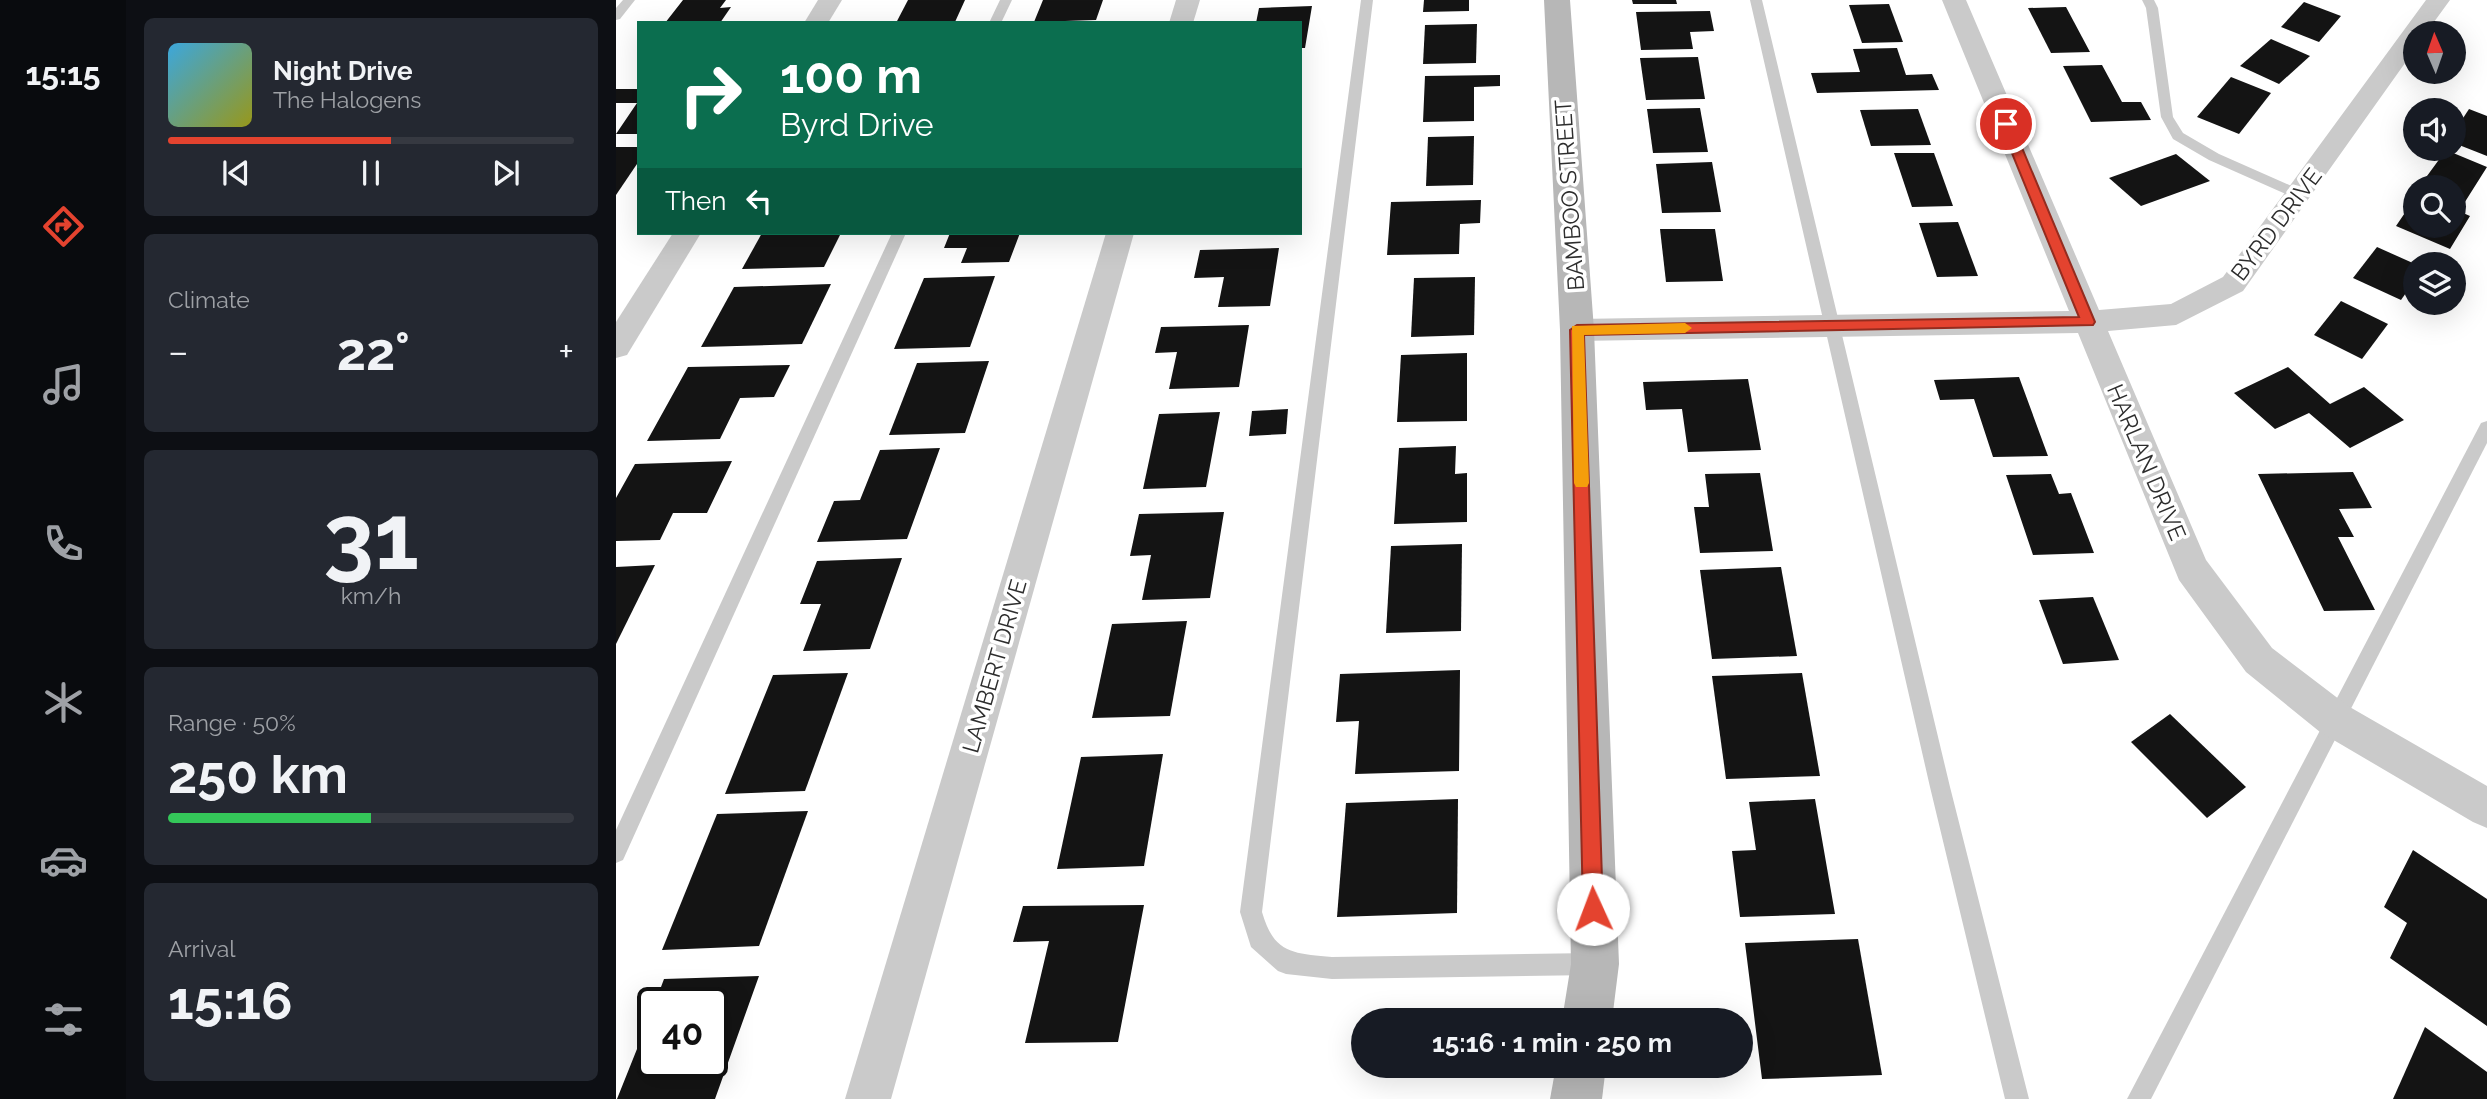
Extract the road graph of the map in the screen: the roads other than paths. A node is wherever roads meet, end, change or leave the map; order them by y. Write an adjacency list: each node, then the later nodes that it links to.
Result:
1 (629, 0): 11 (lane)
2 (830, 0): 12 (street)
3 (1006, 0): 13 (lane)
4 (1188, 0): 14 (street)
5 (1367, 0): 27 (lane)
6 (1557, 0): 21 (street, BAMBOO STREET)
7 (1756, 0): 20 (lane)
8 (1954, 0): 19 (street, HARLAN DRIVE)
9 (2148, 0): 15 (lane)
10 (2438, 0): 15 (street, BYRD DRIVE)
11 (616, 16)
12 (817, 21)
13 (996, 21)
14 (1182, 21)
15 (2300, 195): 19 (street, BYRD DRIVE)
16 (686, 235): 22 (street)
17 (898, 235): 26 (lane)
18 (1119, 235): 30 (street, LAMBERT DRIVE)
19 (2088, 322): 20 (street, BYRD DRIVE); 24 (street, HARLAN DRIVE)
20 (1835, 326): 21 (street, BYRD DRIVE); 32 (lane)
21 (1577, 330): 27 (street, BAMBOO STREET)
22 (616, 347)
23 (2487, 427): 24 (lane)
24 (2334, 719): 25 (street, HARLAN DRIVE); 33 (lane)
25 (2487, 808)
26 (616, 853)
27 (1595, 964): 28 (street, BAMBOO STREET)
28 (1589, 1008)
29 (1579, 1078): 31 (street)
30 (868, 1099)
31 (1576, 1099)
32 (2017, 1099)
33 (2139, 1099)

